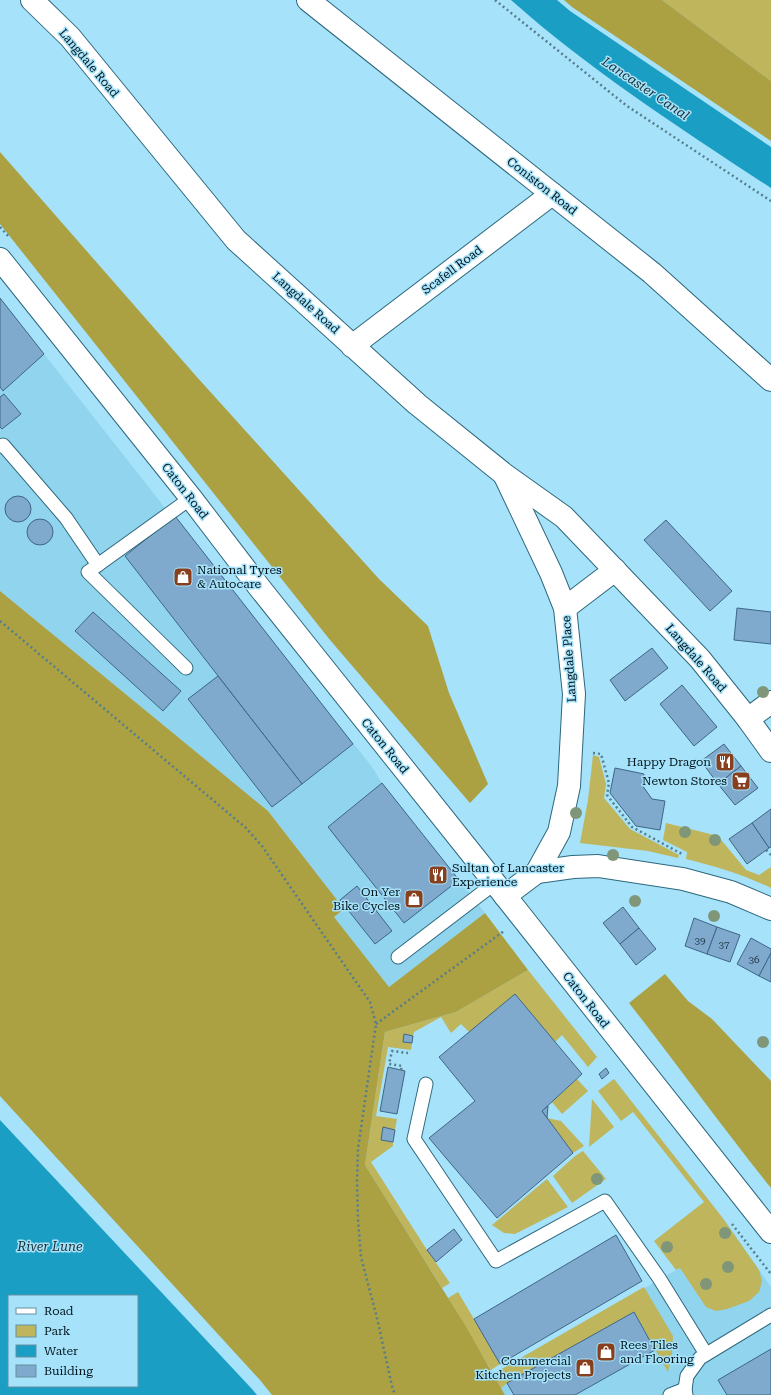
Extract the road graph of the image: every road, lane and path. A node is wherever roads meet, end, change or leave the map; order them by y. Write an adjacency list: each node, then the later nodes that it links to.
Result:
1 (32, 0): 7 (street, Langdale Road)
2 (308, 0): 4 (street, Coniston Road)
3 (495, 0): 5 (path)
4 (552, 194): 7 (street, Scafell Road); 8 (street, Coniston Road)
5 (771, 201)
6 (0, 259): 11 (street, Caton Road)
7 (352, 346): 10 (street, Langdale Road)
8 (771, 380)
9 (0, 446): 12 (lane)
10 (505, 475): 13 (street, Langdale Road); 14 (street, Langdale Place)
11 (191, 498): 12 (lane); 25 (street, Caton Road)
12 (98, 565): 16 (lane)
13 (615, 570): 14 (street); 18 (street, Langdale Road)
14 (565, 608): 24 (street, Langdale Place)
15 (0, 621): 29 (path)
16 (186, 668)
17 (771, 702): 18 (street)
18 (748, 720): 19 (street, Langdale Road)
19 (771, 751)
20 (594, 753): 22 (path)
21 (766, 850): 23 (path)
22 (684, 854)
23 (771, 855)
24 (537, 872): 25 (street, Langdale Place); 26 (street)
25 (500, 890): 28 (lane); 33 (street, Caton Road)
26 (771, 909)
27 (504, 931): 29 (path)
28 (398, 958)
29 (376, 1024): 37 (path)
30 (408, 1053): 31 (path)
31 (401, 1070)
32 (426, 1084): 35 (lane)
33 (771, 1232)
34 (771, 1315): 35 (lane)
35 (706, 1354): 36 (lane)
36 (685, 1392): 38 (lane)
37 (395, 1395)
38 (670, 1395)

